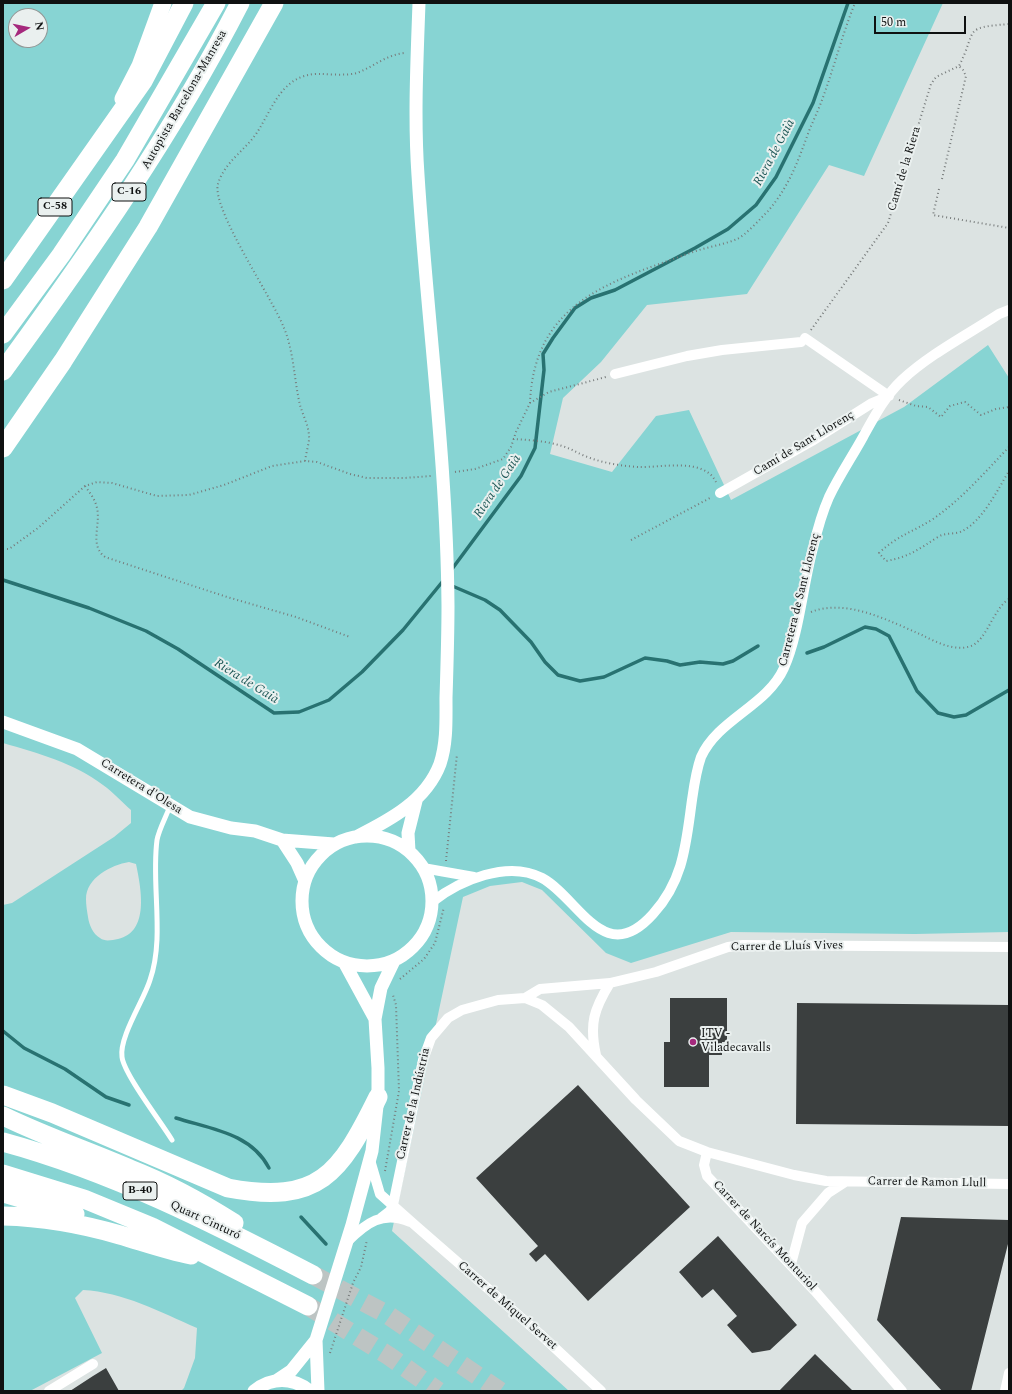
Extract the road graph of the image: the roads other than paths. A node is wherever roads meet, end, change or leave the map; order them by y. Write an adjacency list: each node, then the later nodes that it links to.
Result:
1 (163, 3): 7 (main road, C-58)
2 (184, 3): 7 (highway)
3 (216, 3): 10 (highway, Autopista Barcelona-Manresa / C-16)
4 (240, 3): 11 (highway, Autopista Barcelona-Manresa / C-16)
5 (274, 3): 14 (highway)
6 (419, 3): 17 (street)
7 (107, 132): 8 (highway, C-58)
8 (3, 280)
9 (1009, 310): 13 (street, Carretera de Sant Llorenç)
10 (3, 334)
11 (3, 371)
12 (615, 374): 13 (street)
13 (888, 396): 15 (street, Camí de Sant Llorenç); 24 (street, Carretera de Sant Llorenç)
14 (3, 448)
15 (720, 493)
16 (3, 722): 18 (street, Carretera d'Olesa)
17 (416, 801): 19 (street); 22 (street)
18 (170, 806): 20 (street, Carretera d'Olesa); 39 (lane)
19 (356, 837): 21 (street); 22 (street)
20 (282, 840): 21 (street, Carretera d'Olesa); 25 (street)
21 (334, 844): 25 (street)
22 (409, 850): 23 (street)
23 (423, 868): 24 (street, Carretera de Sant Llorenç); 26 (street)
24 (476, 877): 26 (street, Carretera de Sant Llorenç)
25 (305, 881): 29 (street)
26 (432, 902): 28 (street)
27 (1009, 948): 30 (street, Carrer de Lluís Vives)
28 (394, 961): 29 (street); 32 (street)
29 (344, 962): 32 (street)
30 (610, 983): 31 (street, Carrer de Lluís Vives); 33 (street)
31 (526, 998): 33 (street); 47 (street, Carrer de la Indústria)
32 (375, 1019): 35 (street)
33 (597, 1057): 41 (street)
34 (3, 1095): 35 (highway)
35 (378, 1097): 42 (street)
36 (3, 1116): 38 (highway)
37 (3, 1120): 38 (highway)
38 (25, 1127): 53 (highway)
39 (172, 1140)
40 (3, 1142): 53 (highway, Quart Cinturó / B-40)
41 (707, 1152): 44 (street, Carrer de Ramon Llull); 55 (street, Carrer de Narcís Monturiol)
42 (370, 1160): 47 (street, Carrer de Miquel Servet); 51 (street)
43 (3, 1174): 52 (highway, B-40)
44 (845, 1182): 45 (street, Carrer de Ramon Llull); 55 (street)
45 (1009, 1184)
46 (3, 1193): 52 (highway)
47 (393, 1205): 49 (street, Carrer de Miquel Servet); 50 (street, Carrer de Miquel Servet)
48 (3, 1216): 54 (highway)
49 (382, 1218): 50 (street, Carrer de Miquel Servet); 51 (street, Carrer de Miquel Servet)
50 (412, 1222): 66 (street, Carrer de Miquel Servet)
51 (346, 1243): 58 (street)
52 (184, 1244): 54 (highway, B-40)
53 (272, 1254): 56 (highway, Quart Cinturó / B-40)
54 (217, 1260): 57 (highway, B-40)
55 (791, 1264): 67 (street, Carrer de Narcís Monturiol)
56 (313, 1276)
57 (308, 1306)
58 (316, 1340): 61 (street); 65 (street)
59 (92, 1364): 62 (street)
60 (1009, 1373): 68 (street)
61 (276, 1381): 63 (street); 64 (street)
62 (49, 1391)
63 (254, 1391)
64 (310, 1391)
65 (318, 1391)
66 (601, 1391)
67 (902, 1391)
68 (1005, 1391)

